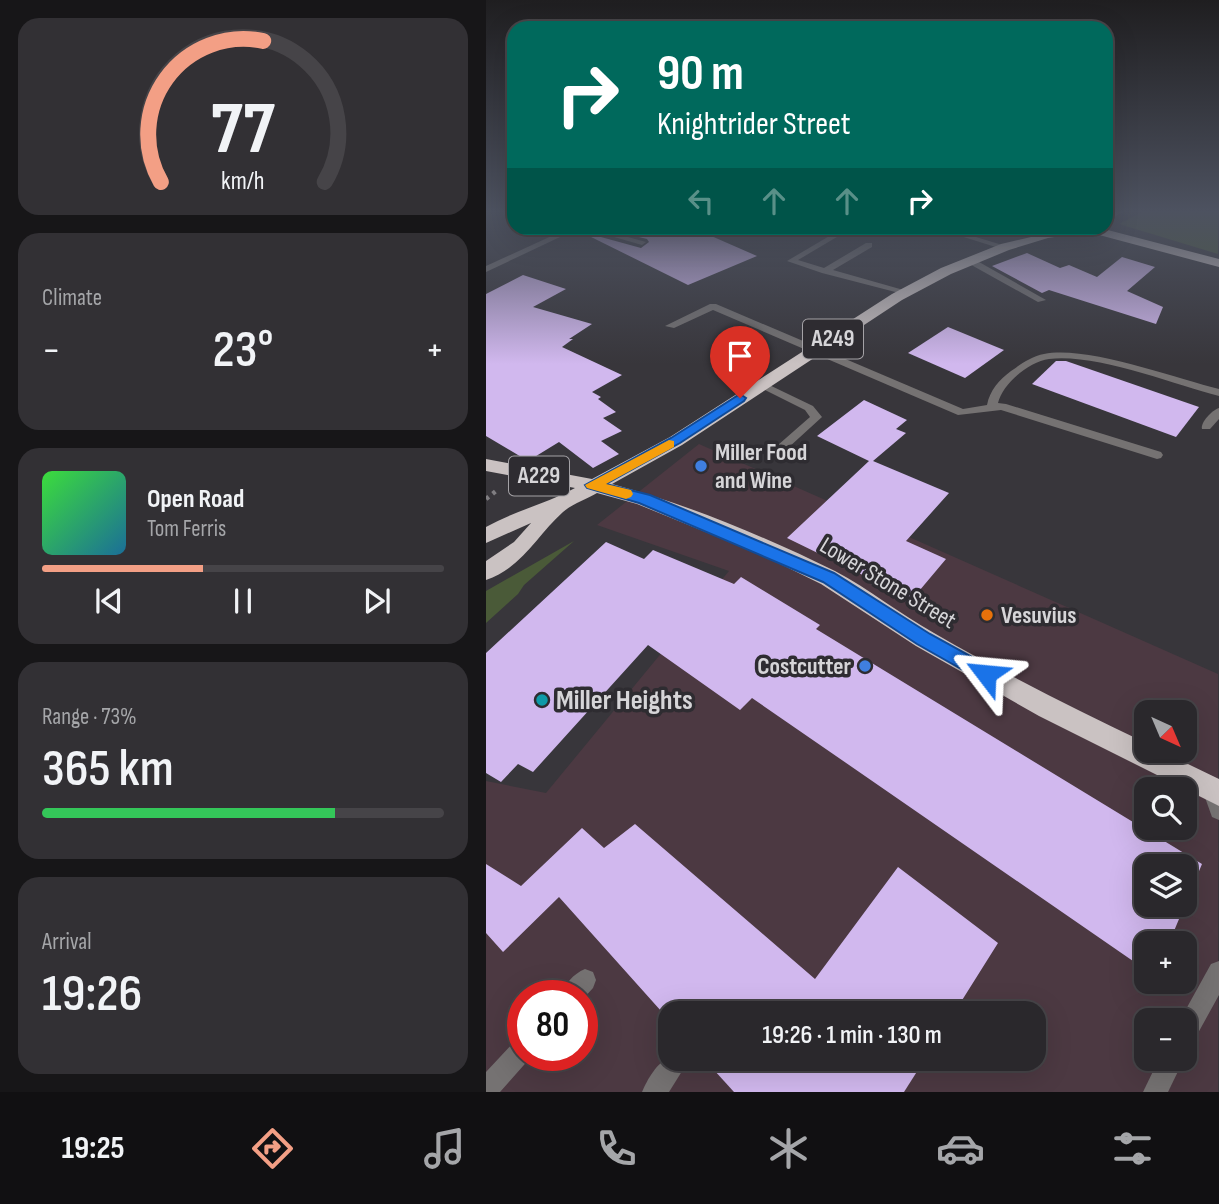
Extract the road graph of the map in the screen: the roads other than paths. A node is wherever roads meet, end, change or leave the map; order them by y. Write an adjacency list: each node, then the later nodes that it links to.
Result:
1 (794, 262): 5 (street)
2 (840, 262): 5 (street)
3 (965, 262): 6 (highway, A249)
4 (973, 262): 7 (street)
5 (825, 271): 6 (street)
6 (904, 293): 9 (highway, A249)
7 (1041, 300)
8 (670, 326): 9 (street)
9 (816, 349): 10 (highway, A249); 12 (street)
10 (761, 384): 15 (street); 18 (highway, A249)
11 (1219, 393): 12 (street)
12 (992, 408): 16 (street)
13 (1219, 411): 14 (street)
14 (1206, 427)
15 (784, 445)
16 (1157, 455)
17 (486, 466): 18 (highway, A229)
18 (592, 485): 19 (highway, A249); 22 (highway, Lower Stone Street / A229)
19 (556, 507): 20 (highway, A249); 21 (highway, A249)
20 (486, 536)
21 (486, 572)
22 (1216, 798)
23 (1219, 972): 24 (street)
24 (1197, 1012)
25 (507, 1067): 28 (street)
26 (670, 1071): 29 (street)
27 (1166, 1071): 30 (street)
28 (486, 1090)
29 (654, 1092)
30 (1155, 1092)

